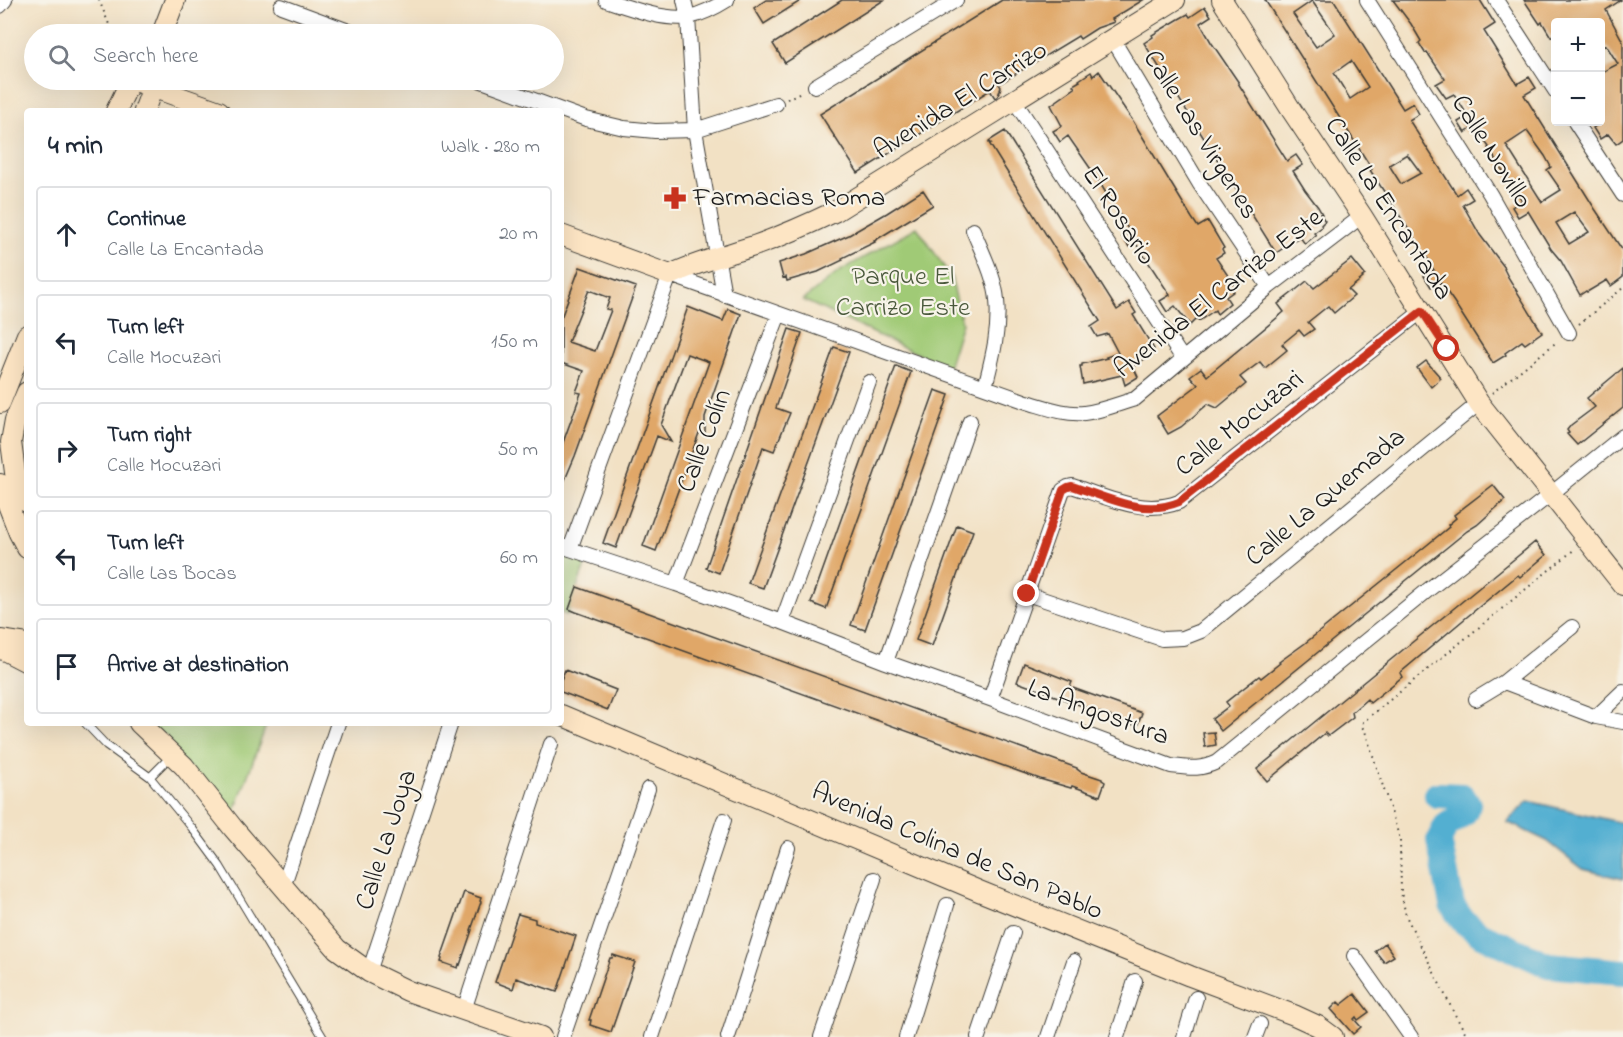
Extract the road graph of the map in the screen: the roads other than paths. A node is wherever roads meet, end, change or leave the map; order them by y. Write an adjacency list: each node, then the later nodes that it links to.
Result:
1 (5, 0): 11 (street)
2 (175, 0): 14 (street)
3 (606, 0): 13 (street)
4 (684, 0): 13 (street)
5 (728, 0): 13 (street)
6 (956, 0): 18 (street)
7 (1175, 0): 16 (street, Avenida El Carrizo)
8 (1222, 0): 33 (street, Calle La Encantada)
9 (1367, 0): 42 (street, Calle Novillo)
10 (1496, 0): 17 (street)
11 (0, 6)
12 (281, 6): 15 (street)
13 (688, 17): 31 (street)
14 (166, 24)
15 (330, 24)
16 (1112, 38): 23 (street, Avenida El Carrizo); 38 (street, Calle Las Virgenes)
17 (1551, 84)
18 (815, 86)
19 (126, 90): 25 (street)
20 (151, 90): 26 (street)
21 (170, 90): 27 (street)
22 (506, 90): 28 (street)
23 (1014, 99): 36 (street, Avenida El Carrizo); 44 (street, El Rosario)
24 (776, 104): 31 (street)
25 (117, 108)
26 (145, 108)
27 (212, 108)
28 (556, 108)
29 (564, 111): 31 (street)
30 (1578, 126): 32 (street)
31 (695, 129): 36 (street)
32 (1623, 195)
33 (1362, 216): 38 (street, Avenida El Carrizo Este); 40 (street, Calle La Encantada)
34 (973, 230): 46 (street)
35 (564, 237): 37 (street, Avenida El Carrizo Este)
36 (717, 258): 37 (street, Avenida El Carrizo); 39 (street)
37 (670, 275): 39 (street, Avenida El Carrizo Este); 56 (street)
38 (1269, 287): 44 (street, Avenida El Carrizo Este)
39 (724, 295): 41 (street, Avenida El Carrizo Este)
40 (1422, 311): 48 (street, Calle La Encantada); 59 (street, Calle Mocuzari)
41 (779, 315): 46 (street, Avenida El Carrizo Este); 57 (street, Calle Colín)
42 (1569, 333)
43 (23, 357): 49 (street)
44 (1183, 359): 46 (street, Avenida El Carrizo Este)
45 (869, 382): 60 (street)
46 (986, 387)
47 (24, 399): 52 (street)
48 (1479, 403): 53 (street, Calle La Encantada); 59 (street, Calle La Quemada)
49 (0, 404)
50 (970, 421): 66 (street)
51 (1623, 436): 53 (street, La Angostura)
52 (11, 482): 54 (street); 55 (street)
53 (1551, 494): 58 (street, Calle La Encantada); 69 (street, La Angostura)
54 (24, 498)
55 (24, 542)
56 (566, 548): 57 (street, La Angostura)
57 (676, 584): 60 (street, La Angostura)
58 (1623, 585)
59 (1027, 594): 69 (street)
60 (782, 622): 66 (street, La Angostura)
61 (1572, 627): 67 (street)
62 (0, 640): 63 (street)
63 (24, 644)
64 (0, 648): 65 (street)
65 (24, 660)
66 (886, 662): 69 (street, La Angostura)
67 (1504, 682): 70 (street); 72 (street)
68 (1623, 691): 72 (street)
69 (990, 699)
70 (1476, 699)
71 (564, 716): 105 (street, Avenida Colina de San Pablo)
72 (1596, 717): 73 (street)
73 (1623, 723)
74 (88, 726): 80 (lane)
75 (142, 726): 79 (street)
76 (337, 726): 85 (street)
77 (450, 726): 90 (street, Calle La Joya)
78 (551, 744): 93 (street)
79 (172, 755): 80 (lane); 85 (street)
80 (150, 777): 94 (lane)
81 (648, 789): 96 (street)
82 (724, 820): 97 (street)
83 (788, 848): 98 (street)
84 (874, 879): 99 (street)
85 (283, 887): 90 (street)
86 (947, 904): 100 (street)
87 (1013, 933): 101 (street)
88 (1353, 956): 106 (street)
89 (1074, 961): 102 (street)
90 (369, 972): 93 (street)
91 (1135, 981): 103 (street)
92 (1196, 998): 104 (street)
93 (464, 1010): 95 (street)
94 (323, 1037)
95 (541, 1037)
96 (563, 1037)
97 (652, 1037)
98 (728, 1037)
99 (821, 1037)
100 (906, 1037)
101 (978, 1037)
102 (1048, 1037)
103 (1117, 1037)
104 (1184, 1037)
105 (1333, 1037)
106 (1411, 1037)

